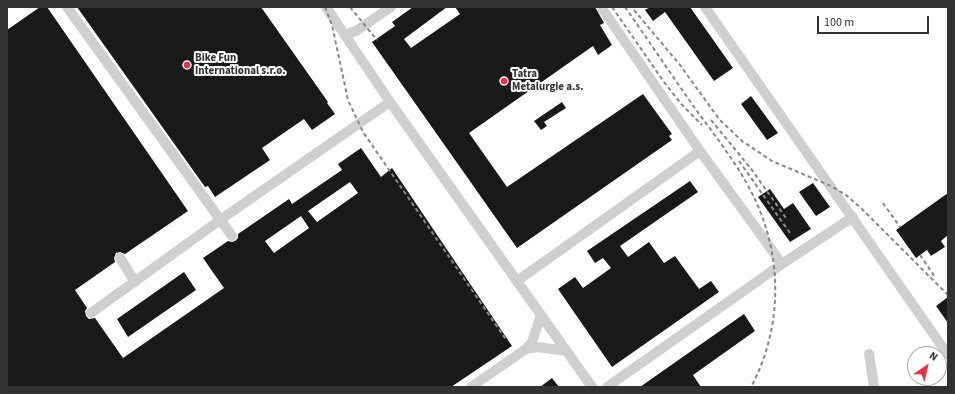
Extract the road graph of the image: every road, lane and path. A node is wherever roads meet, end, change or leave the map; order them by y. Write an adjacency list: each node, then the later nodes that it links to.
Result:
1 (67, 7): 10 (lane)
2 (326, 7): 6 (lane)
3 (390, 7): 6 (lane)
4 (601, 7): 8 (lane)
5 (705, 7): 9 (lane)
6 (345, 35): 7 (lane)
7 (390, 102): 10 (lane); 15 (lane)
8 (700, 152): 13 (lane); 15 (lane)
9 (853, 217): 13 (lane); 21 (lane)
10 (220, 220): 11 (lane); 14 (lane)
11 (232, 236)
12 (120, 258): 14 (lane)
13 (782, 264): 24 (lane)
14 (135, 282): 16 (lane)
15 (517, 282): 17 (lane)
16 (91, 312)
17 (541, 315): 18 (lane); 19 (lane)
18 (526, 349): 19 (lane); 22 (lane)
19 (566, 351): 23 (lane)
20 (869, 354): 25 (lane)
21 (948, 355)
22 (471, 387)
23 (592, 387)
24 (607, 387)
25 (874, 387)

